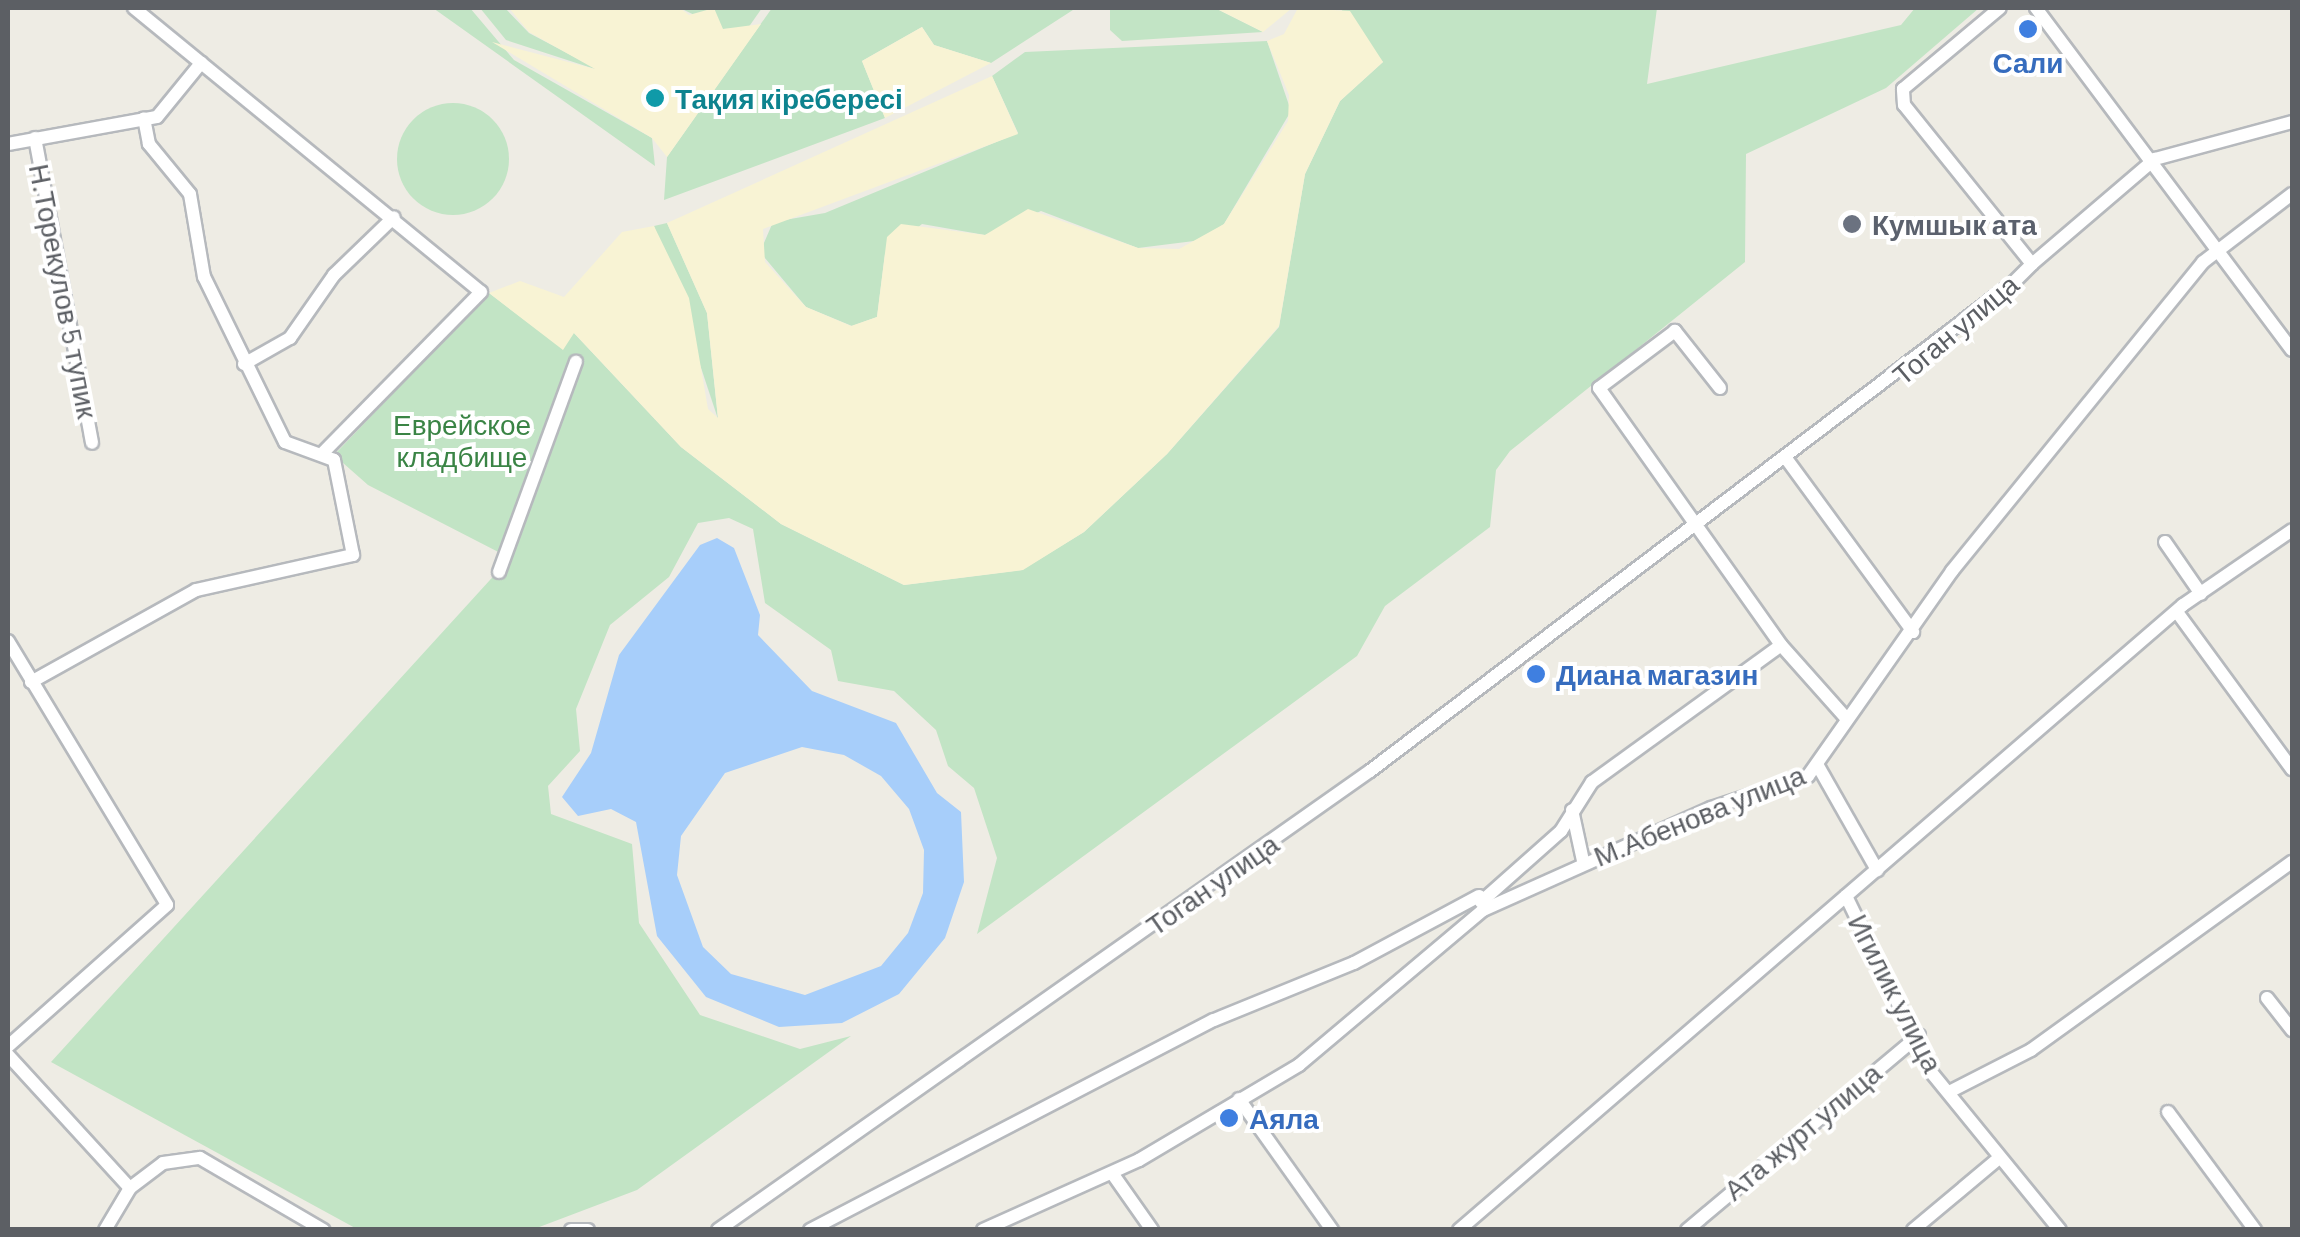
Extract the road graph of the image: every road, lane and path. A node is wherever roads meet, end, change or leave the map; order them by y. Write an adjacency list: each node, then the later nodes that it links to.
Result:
1 (134, 8): 4 (street)
2 (2000, 8): 13 (street, Тоган улица)
3 (2036, 8): 9 (street)
4 (201, 63): 5 (street); 11 (street)
5 (144, 118): 7 (street); 16 (street)
6 (2292, 122): 9 (street)
7 (35, 138): 8 (street); 18 (street, Н.Торекулов 5 тупик)
8 (8, 144)
9 (2155, 159): 12 (street); 13 (street)
10 (2292, 194): 12 (street, М.Абенова улица)
11 (394, 217): 16 (street); 19 (street)
12 (2220, 249): 14 (street); 27 (street, М.Абенова улица)
13 (2032, 264): 20 (street, Тоган улица)
14 (2292, 350)
15 (576, 362): 24 (street)
16 (244, 364): 19 (street)
17 (1720, 388): 21 (street)
18 (92, 442)
19 (324, 452): 30 (street)
20 (1788, 461): 21 (street, Тоган улица); 27 (street)
21 (1698, 527): 29 (street); 55 (street, Тоган улица)
22 (2292, 530): 25 (street)
23 (2165, 542): 25 (street)
24 (499, 572)
25 (2201, 594): 26 (street)
26 (2178, 612): 33 (street); 37 (street)
27 (1913, 632): 31 (street, М.Абенова улица)
28 (8, 642): 30 (street)
29 (1781, 645): 31 (street); 34 (street)
30 (31, 682): 43 (street)
31 (1846, 718): 32 (street, М.Абенова улица)
32 (1818, 766): 35 (street, М.Абенова улица); 37 (street)
33 (2292, 769)
34 (1572, 810): 35 (street); 39 (street)
35 (1584, 861): 39 (street, М.Абенова улица)
36 (2292, 862): 45 (street)
37 (1877, 870): 38 (street)
38 (1846, 896): 42 (street, Игилик улица); 60 (street)
39 (1481, 903): 46 (street, М.Абенова улица); 56 (street)
40 (2267, 998): 41 (street)
41 (2292, 1030)
42 (1918, 1035): 45 (street, Игилик улица); 61 (street, Ата журт улица)
43 (8, 1046)
44 (8, 1055): 50 (street)
45 (1951, 1091): 48 (street, Игилик улица)
46 (1239, 1099): 49 (street, М.Абенова улица); 59 (street)
47 (2168, 1112): 64 (street)
48 (1999, 1158): 62 (street); 63 (street, Игилик улица)
49 (1112, 1173): 57 (street, М.Абенова улица); 58 (street)
50 (130, 1188): 51 (street); 52 (street)
51 (106, 1230)
52 (323, 1230)
53 (571, 1230): 54 (street)
54 (588, 1230)
55 (718, 1230)
56 (810, 1230)
57 (983, 1230)
58 (1152, 1230)
59 (1332, 1230)
60 (1460, 1230)
61 (1688, 1230)
62 (1913, 1230)
63 (2060, 1230)
64 (2254, 1230)

